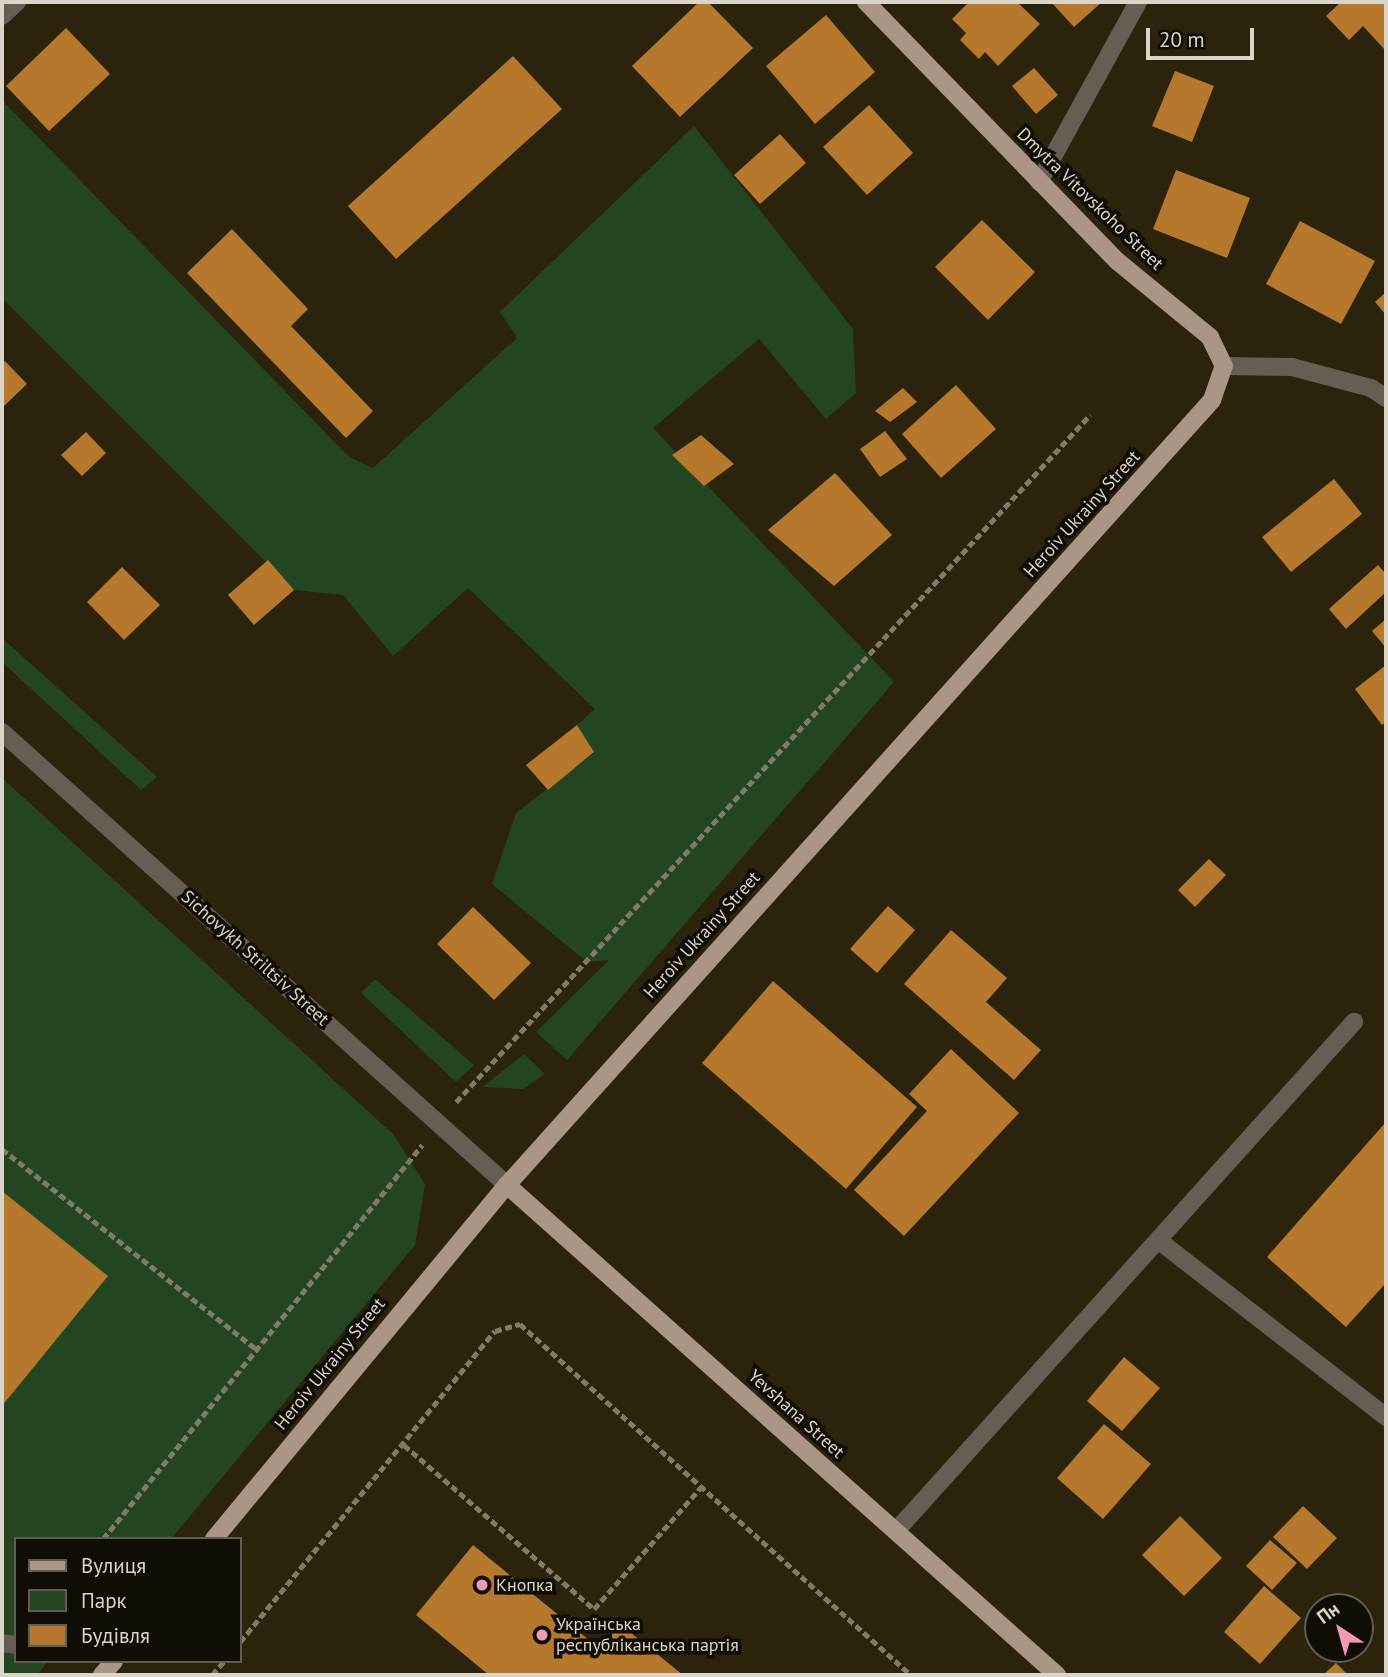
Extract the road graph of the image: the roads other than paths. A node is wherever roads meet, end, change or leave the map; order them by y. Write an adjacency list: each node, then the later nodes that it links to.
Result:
1 (17, 2): 4 (street)
2 (866, 2): 5 (main road, Dmytra Vitovskoho Street)
3 (1138, 2): 5 (street)
4 (2, 16)
5 (1039, 182): 6 (main road, Dmytra Vitovskoho Street)
6 (1224, 366): 7 (street); 10 (main road, Heroiv Ukrainy Street)
7 (1386, 398)
8 (2, 732): 10 (street, Sichovykh Striltsiv Street)
9 (1354, 1022): 11 (street)
10 (507, 1185): 13 (main road, Yevshana Street); 14 (main road, Heroiv Ukrainy Street)
11 (1158, 1240): 12 (street); 13 (street)
12 (1386, 1417)
13 (896, 1531): 15 (main road, Yevshana Street)
14 (217, 1537)
15 (1057, 1675)

